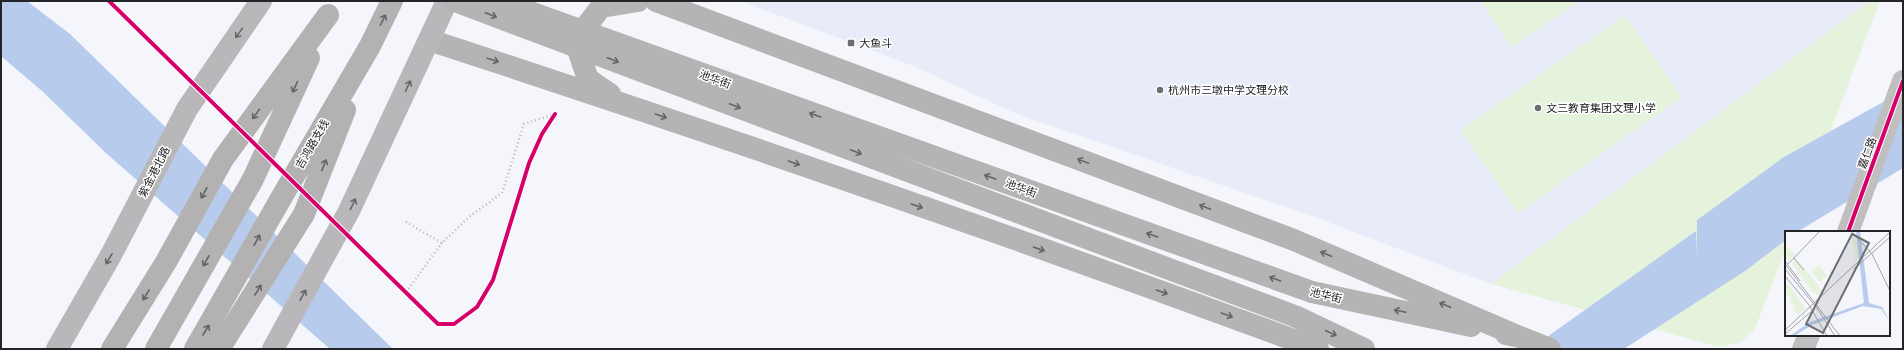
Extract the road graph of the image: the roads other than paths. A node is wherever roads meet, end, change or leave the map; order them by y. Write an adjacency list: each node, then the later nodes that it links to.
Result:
1 (261, 1): 17 (main road, 紫金港北路, one-way to 17)
2 (392, 1): 10 (highway, 吉鸿路支线, one-way to 2)
3 (447, 1): 9 (main road)
4 (455, 1): 23 (main road, 池华街, one-way to 23, bridge)
5 (499, 1): 15 (main road, 池华街, one-way to 5, bridge)
6 (638, 1): 12 (main road)
7 (656, 1): 15 (main road, one-way to 7)
8 (332, 8): 18 (highway, one-way to 18); 19 (highway, one-way to 19)
9 (430, 40): 12 (main road, one-way to 12); 16 (main road, one-way to 9)
10 (370, 46): 20 (highway, 吉鸿路支线, one-way to 10); 21 (highway, one-way to 10)
11 (1902, 83): 13 (street, 嘉仁路)
12 (624, 104): 22 (main road, one-way to 22)
13 (1850, 225)
14 (1809, 336): 25 (street)
15 (1520, 337): 24 (main road, 池华街)
16 (275, 345)
17 (57, 349)
18 (112, 349)
19 (156, 349)
20 (195, 349)
21 (220, 349)
22 (1318, 349)
23 (1364, 349)
24 (1550, 349)
25 (1804, 349)

